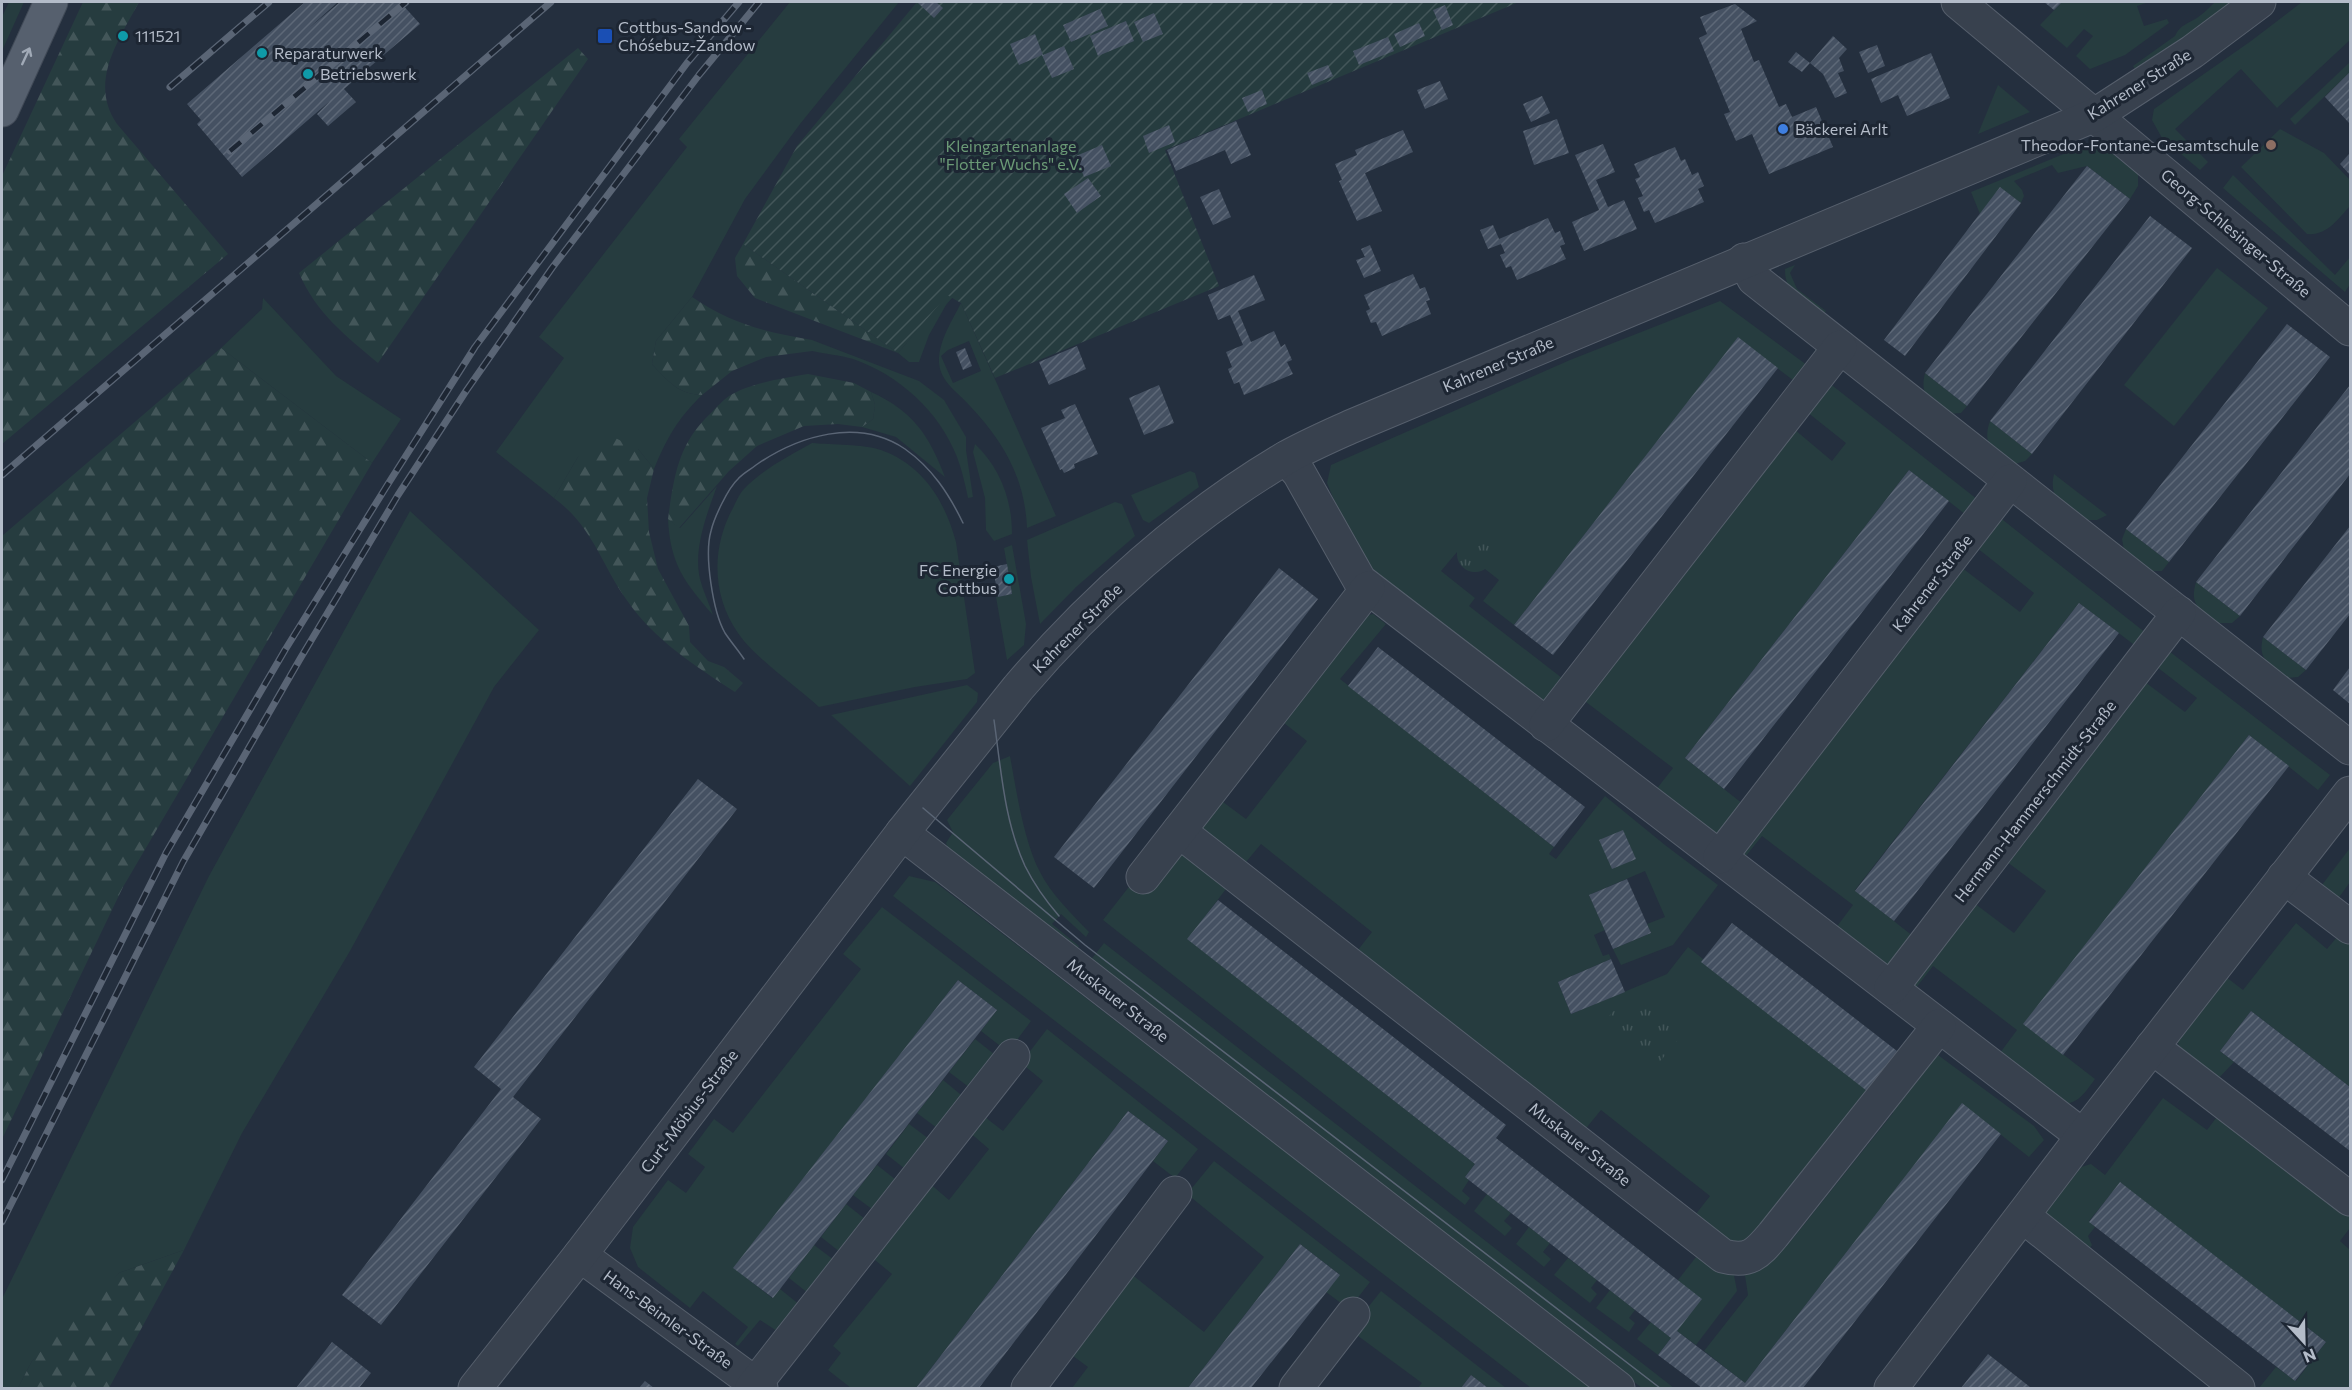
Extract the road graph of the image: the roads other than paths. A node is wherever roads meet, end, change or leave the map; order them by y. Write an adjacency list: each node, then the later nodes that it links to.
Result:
1 (51, 2): 4 (main road, one-way to 1)
2 (1958, 2): 5 (street, Georg-Schlesinger-Straße)
3 (2259, 2): 5 (street, Kahrener Straße)
4 (2, 110)
5 (2095, 115): 6 (street, Kahrener Straße); 7 (street, Georg-Schlesinger-Straße)
6 (1744, 260): 8 (street); 9 (street, Kahrener Straße)
7 (2350, 329)
8 (1840, 347): 10 (street); 13 (street)
9 (1286, 458): 11 (street); 17 (street, Kahrener Straße)
10 (2010, 481): 12 (street); 18 (street, Kahrener Straße)
11 (1368, 588): 13 (street); 16 (street)
12 (2179, 613): 14 (street); 22 (street, Hermann-Hammerschmidt-Straße)
13 (1546, 725): 18 (street)
14 (2350, 748)
15 (2350, 793): 20 (street)
16 (1179, 831): 19 (street); 23 (street, Muskauer Straße)
17 (902, 833): 30 (street, Curt-Möbius-Straße); 36 (street, Muskauer Straße)
18 (1727, 862): 22 (street)
19 (1143, 877)
20 (2284, 877): 21 (street); 24 (street)
21 (2350, 927)
22 (1891, 988): 23 (street)
23 (1939, 1026): 26 (street)
24 (2152, 1047): 26 (street); 28 (street)
25 (1013, 1056): 32 (street)
26 (2083, 1136): 29 (street)
27 (1175, 1193): 34 (street)
28 (2350, 1199)
29 (2023, 1216): 37 (street); 38 (street)
30 (580, 1255): 32 (street, Hans-Beimler-Straße); 33 (street, Curt-Möbius-Straße)
31 (1353, 1314): 35 (street)
32 (756, 1387)
33 (475, 1389)
34 (1028, 1389)
35 (1296, 1389)
36 (1618, 1389)
37 (1891, 1389)
38 (2238, 1389)

